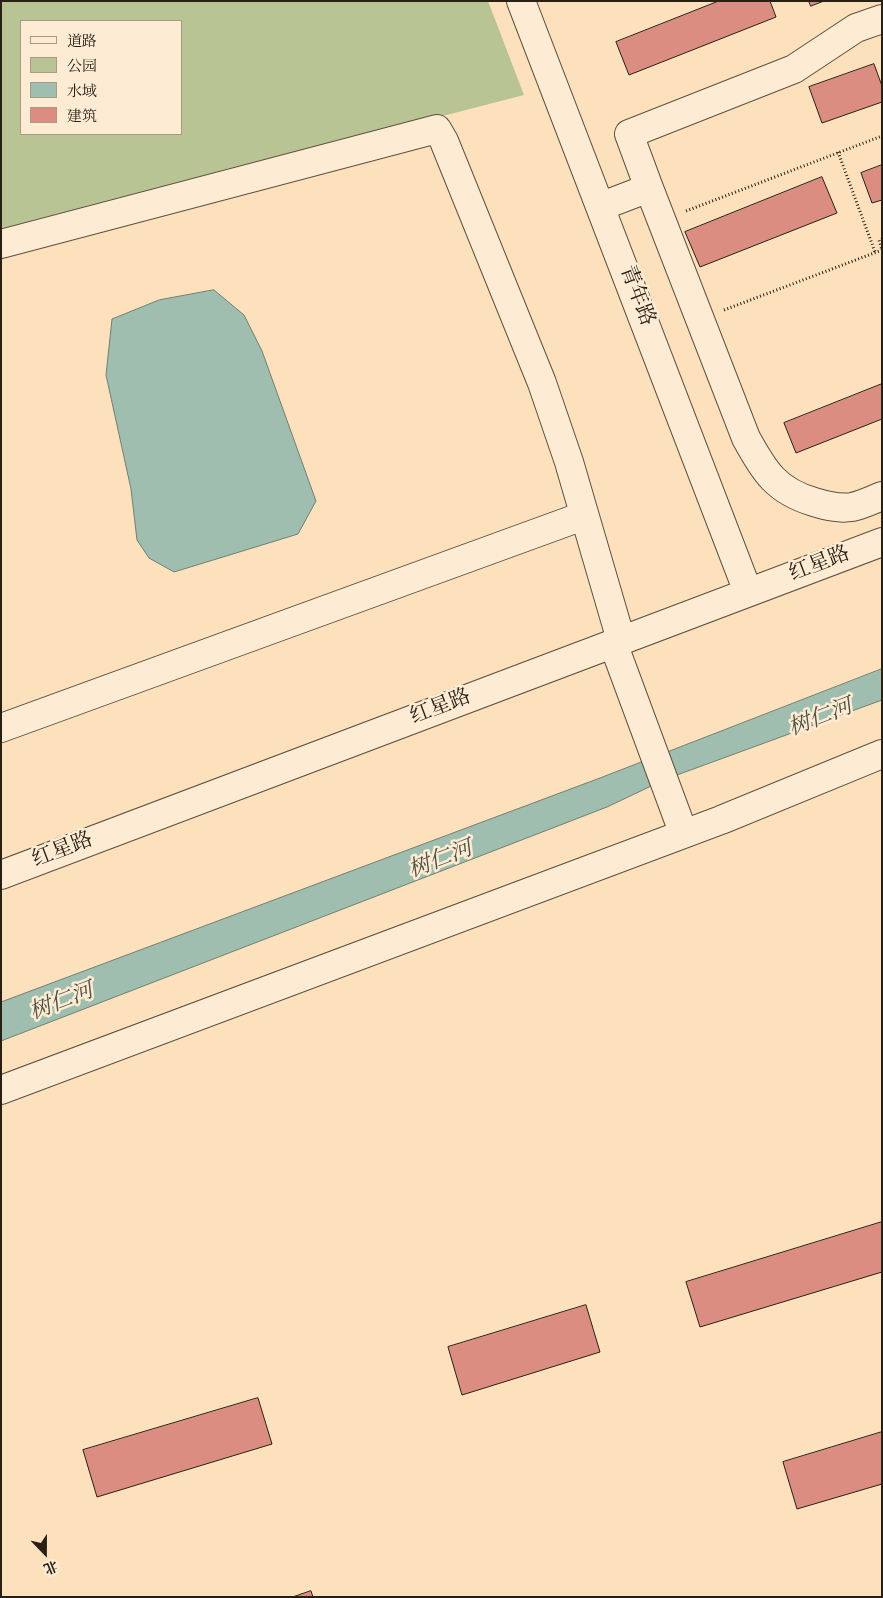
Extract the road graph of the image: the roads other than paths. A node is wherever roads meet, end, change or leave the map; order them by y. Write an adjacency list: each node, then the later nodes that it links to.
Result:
1 (521, 1): 4 (street, 青年路)
2 (882, 19): 3 (street)
3 (648, 188): 4 (street); 6 (street)
4 (602, 206): 9 (street, 青年路)
5 (1, 244): 7 (street)
6 (882, 496)
7 (584, 516): 10 (street); 11 (street)
8 (882, 542): 9 (street, 红星路)
9 (748, 592): 10 (street, 红星路)
10 (617, 641): 13 (street); 14 (street, 红星路)
11 (1, 728)
12 (882, 754): 13 (street)
13 (683, 832): 15 (street)
14 (1, 874)
15 (1, 1090)

